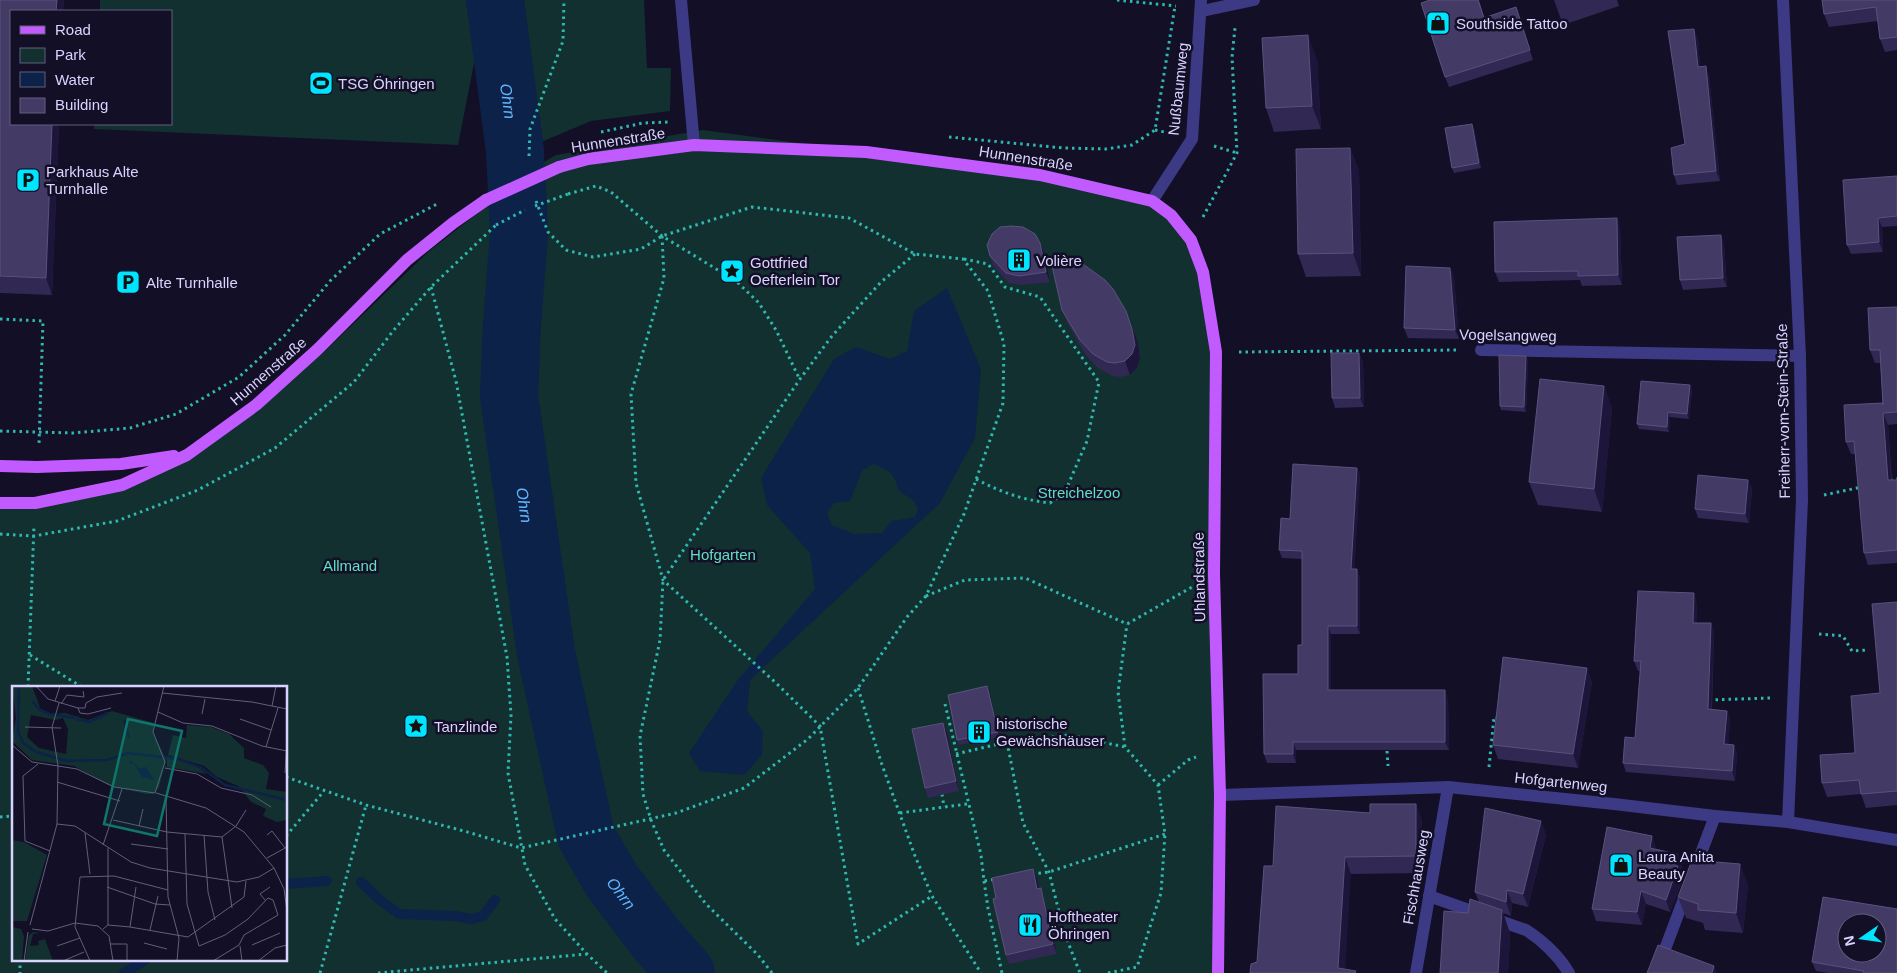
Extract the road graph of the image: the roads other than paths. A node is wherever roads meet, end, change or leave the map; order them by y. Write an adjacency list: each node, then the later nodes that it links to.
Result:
1 (681, 0): 5 (street)
2 (1254, 0): 4 (street)
3 (1783, 0): 8 (street, Freiherr-vom-Stein-Straße)
4 (1201, 5): 6 (street, Nußbaumweg)
5 (694, 145): 6 (main road, Hunnenstraße); 9 (main road, Hunnenstraße, bridge)
6 (1152, 201): 13 (main road, Uhlandstraße)
7 (1481, 350): 8 (street, Vogelsangweg)
8 (1800, 356): 15 (street, Freiherr-vom-Stein-Straße)
9 (187, 455): 10 (main road, Hunnenstraße); 11 (main road, Hunnenstraße)
10 (3, 465)
11 (0, 504)
12 (1448, 787): 13 (street, Hofgartenweg); 14 (street, Hofgartenweg); 17 (street, Fischhausweg)
13 (1220, 795): 18 (main road, Uhlandstraße)
14 (1715, 816): 15 (street, Hofgartenweg); 21 (street)
15 (1788, 822): 16 (street, Hofgartenweg)
16 (1897, 840)
17 (1429, 896): 19 (street, Fischhausweg); 20 (street)
18 (1218, 973)
19 (1416, 973)
20 (1569, 973)
21 (1656, 973)

